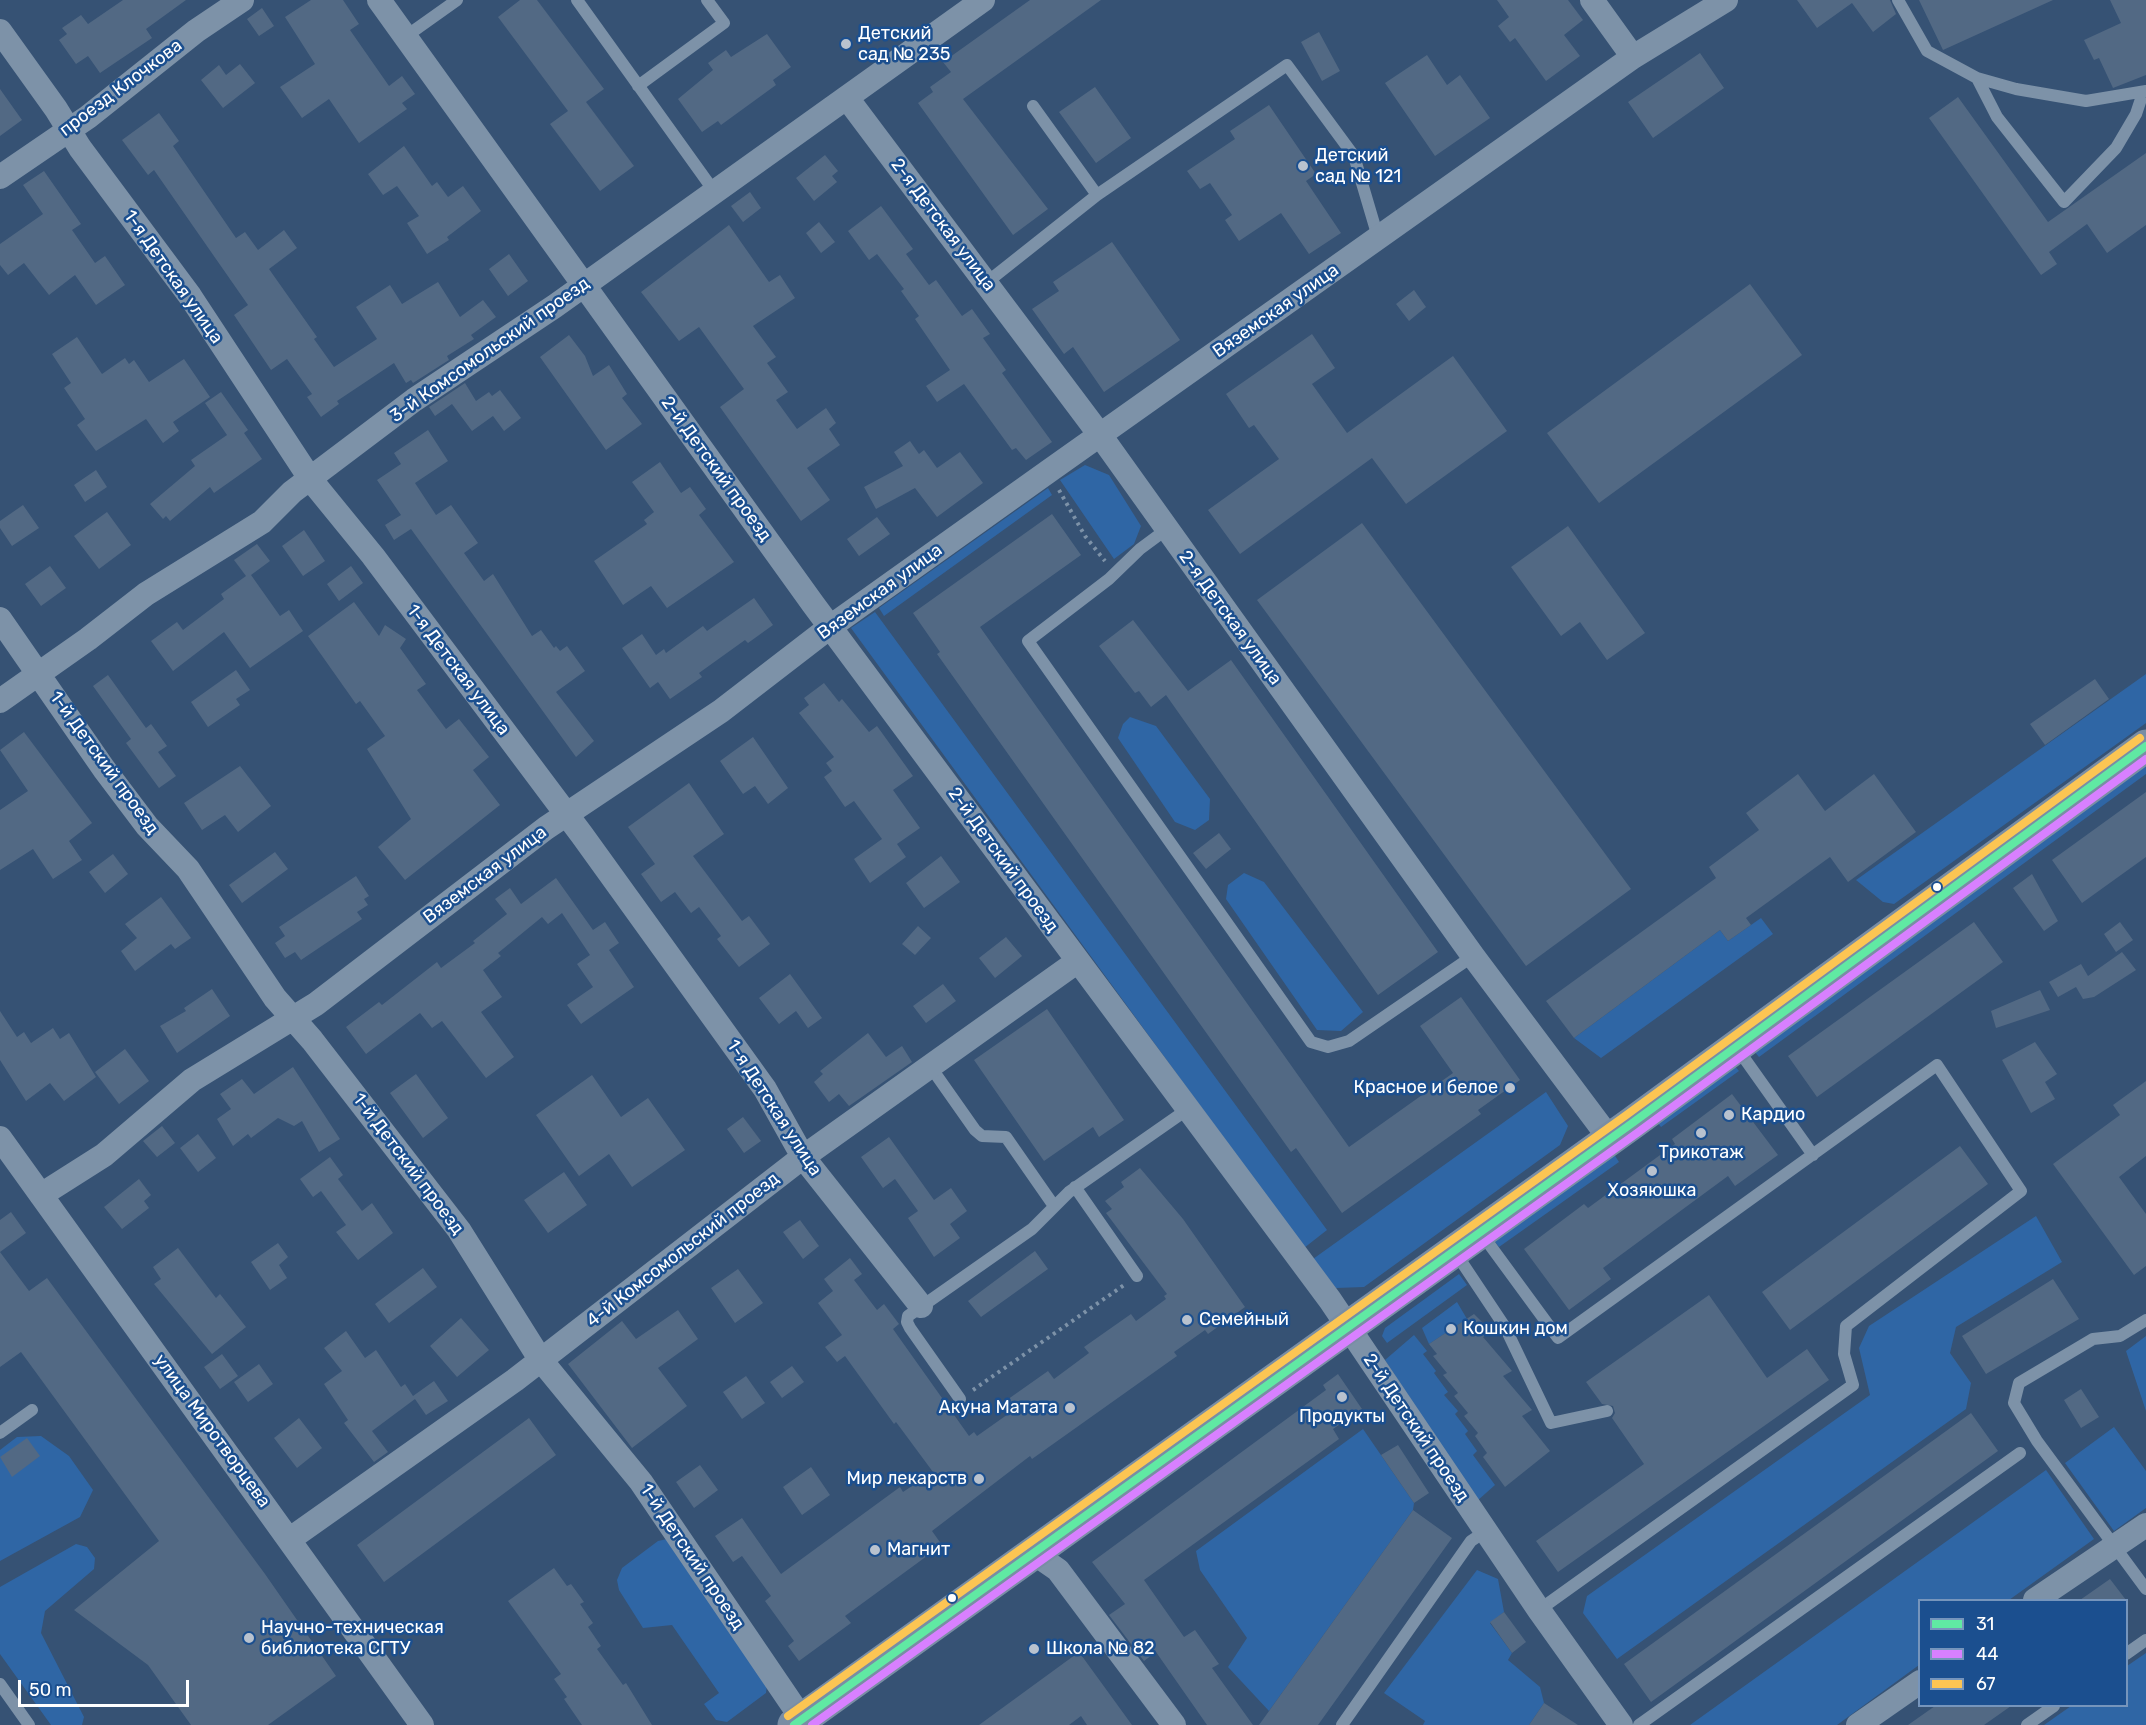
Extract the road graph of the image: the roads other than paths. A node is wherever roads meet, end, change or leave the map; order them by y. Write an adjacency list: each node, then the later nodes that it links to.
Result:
1 (242, 0): 18 (street, проезд Клочкова)
2 (379, 0): 11 (street, 2-й Детский проезд)
3 (457, 0): 11 (lane)
4 (576, 0): 14 (lane)
5 (707, 0): 14 (lane)
6 (983, 0): 16 (street, 3-й Комсомольский проезд)
7 (1592, 0): 12 (street)
8 (1726, 0): 12 (street, Вяземская улица)
9 (1898, 0): 13 (lane)
10 (0, 32): 18 (street, 1-я Детская улица)
11 (405, 37): 24 (street, 2-й Детский проезд)
12 (1633, 57): 22 (street, Вяземская улица)
13 (1977, 78): 15 (lane); 15 (lane)
14 (638, 86): 20 (lane)
15 (2145, 92)
16 (847, 98): 20 (street, 3-й Комсомольский проезд); 23 (street, 2-я Детская улица)
17 (1032, 106): 21 (lane)
18 (69, 130): 19 (street, проезд Клочкова); 26 (street, 1-я Детская улица)
19 (0, 177)
20 (714, 191): 24 (street, 3-й Комсомольский проезд)
21 (1097, 195): 22 (lane); 23 (lane)
22 (1382, 237): 25 (street, Вяземская улица)
23 (986, 283): 25 (street, 2-я Детская улица)
24 (584, 286): 26 (street, 3-й Комсомольский проезд); 29 (street, 2-й Детский проезд)
25 (1100, 435): 27 (street, 2-я Детская улица); 29 (street, Вяземская улица)
26 (311, 480): 30 (street, 3-й Комсомольский проезд); 33 (street, 1-я Детская улица)
27 (1167, 530): 34 (street, 2-я Детская улица); 34 (lane)
28 (0, 619): 30 (street, 1-й Детский проезд)
29 (830, 627): 33 (street, Вяземская улица); 35 (street, 2-й Детский проезд)
30 (38, 674): 31 (street, 3-й Комсомольский проезд); 36 (street, 1-й Детский проезд)
31 (0, 701)
32 (2146, 746): 37 (street)
33 (567, 815): 36 (street, Вяземская улица); 43 (street, 1-я Детская улица)
34 (1473, 956): 41 (street, 2-я Детская улица)
35 (1078, 961): 38 (street, 4-й Комсомольский проезд); 39 (street, 2-й Детский проезд)
36 (294, 1018): 45 (street, Вяземская улица); 53 (street, 1-й Детский проезд)
37 (1736, 1047): 41 (street); 42 (lane)
38 (930, 1066): 43 (street, 4-й Комсомольский проезд); 46 (lane)
39 (1188, 1109): 44 (lane); 52 (street, 2-й Детский проезд)
40 (0, 1138): 45 (street, улица Миротворцева)
41 (1610, 1139): 47 (street)
42 (1813, 1155): 47 (lane); 66 (lane)
43 (803, 1157): 50 (street, 1-я Детская улица); 53 (street, 4-й Комсомольский проезд)
44 (1075, 1187): 46 (lane); 49 (lane)
45 (41, 1195): 61 (street, улица Миротворцева)
46 (1054, 1206): 50 (lane)
47 (1480, 1232): 48 (street)
48 (1454, 1251): 52 (street); 56 (lane)
49 (1137, 1276)
50 (921, 1306): 54 (lane)
51 (2146, 1320): 62 (lane)
52 (1348, 1326): 60 (street, 2-й Детский проезд); 63 (street)
53 (540, 1359): 61 (street, 4-й Комсомольский проезд); 72 (street, 1-й Детский проезд)
54 (960, 1399)
55 (32, 1410): 57 (lane)
56 (1607, 1411)
57 (0, 1433)
58 (2020, 1453): 78 (lane)
59 (2146, 1525): 62 (street)
60 (1486, 1530): 66 (street, 2-й Детский проезд); 76 (lane)
61 (290, 1539): 74 (street, улица Миротворцева)
62 (2114, 1545): 64 (lane); 65 (street)
63 (1032, 1552): 72 (street); 75 (street)
64 (2146, 1589)
65 (2036, 1599)
66 (1539, 1610): 77 (street, 2-й Детский проезд)
67 (2146, 1640): 68 (lane)
68 (2128, 1653)
69 (1918, 1683): 79 (street)
70 (0, 1684): 73 (lane)
71 (2053, 1707): 80 (lane)
72 (811, 1719)
73 (29, 1725)
74 (422, 1725)
75 (1174, 1725)
76 (1342, 1725)
77 (1621, 1725)
78 (1639, 1725)
79 (1858, 1725)
80 (2027, 1725)

